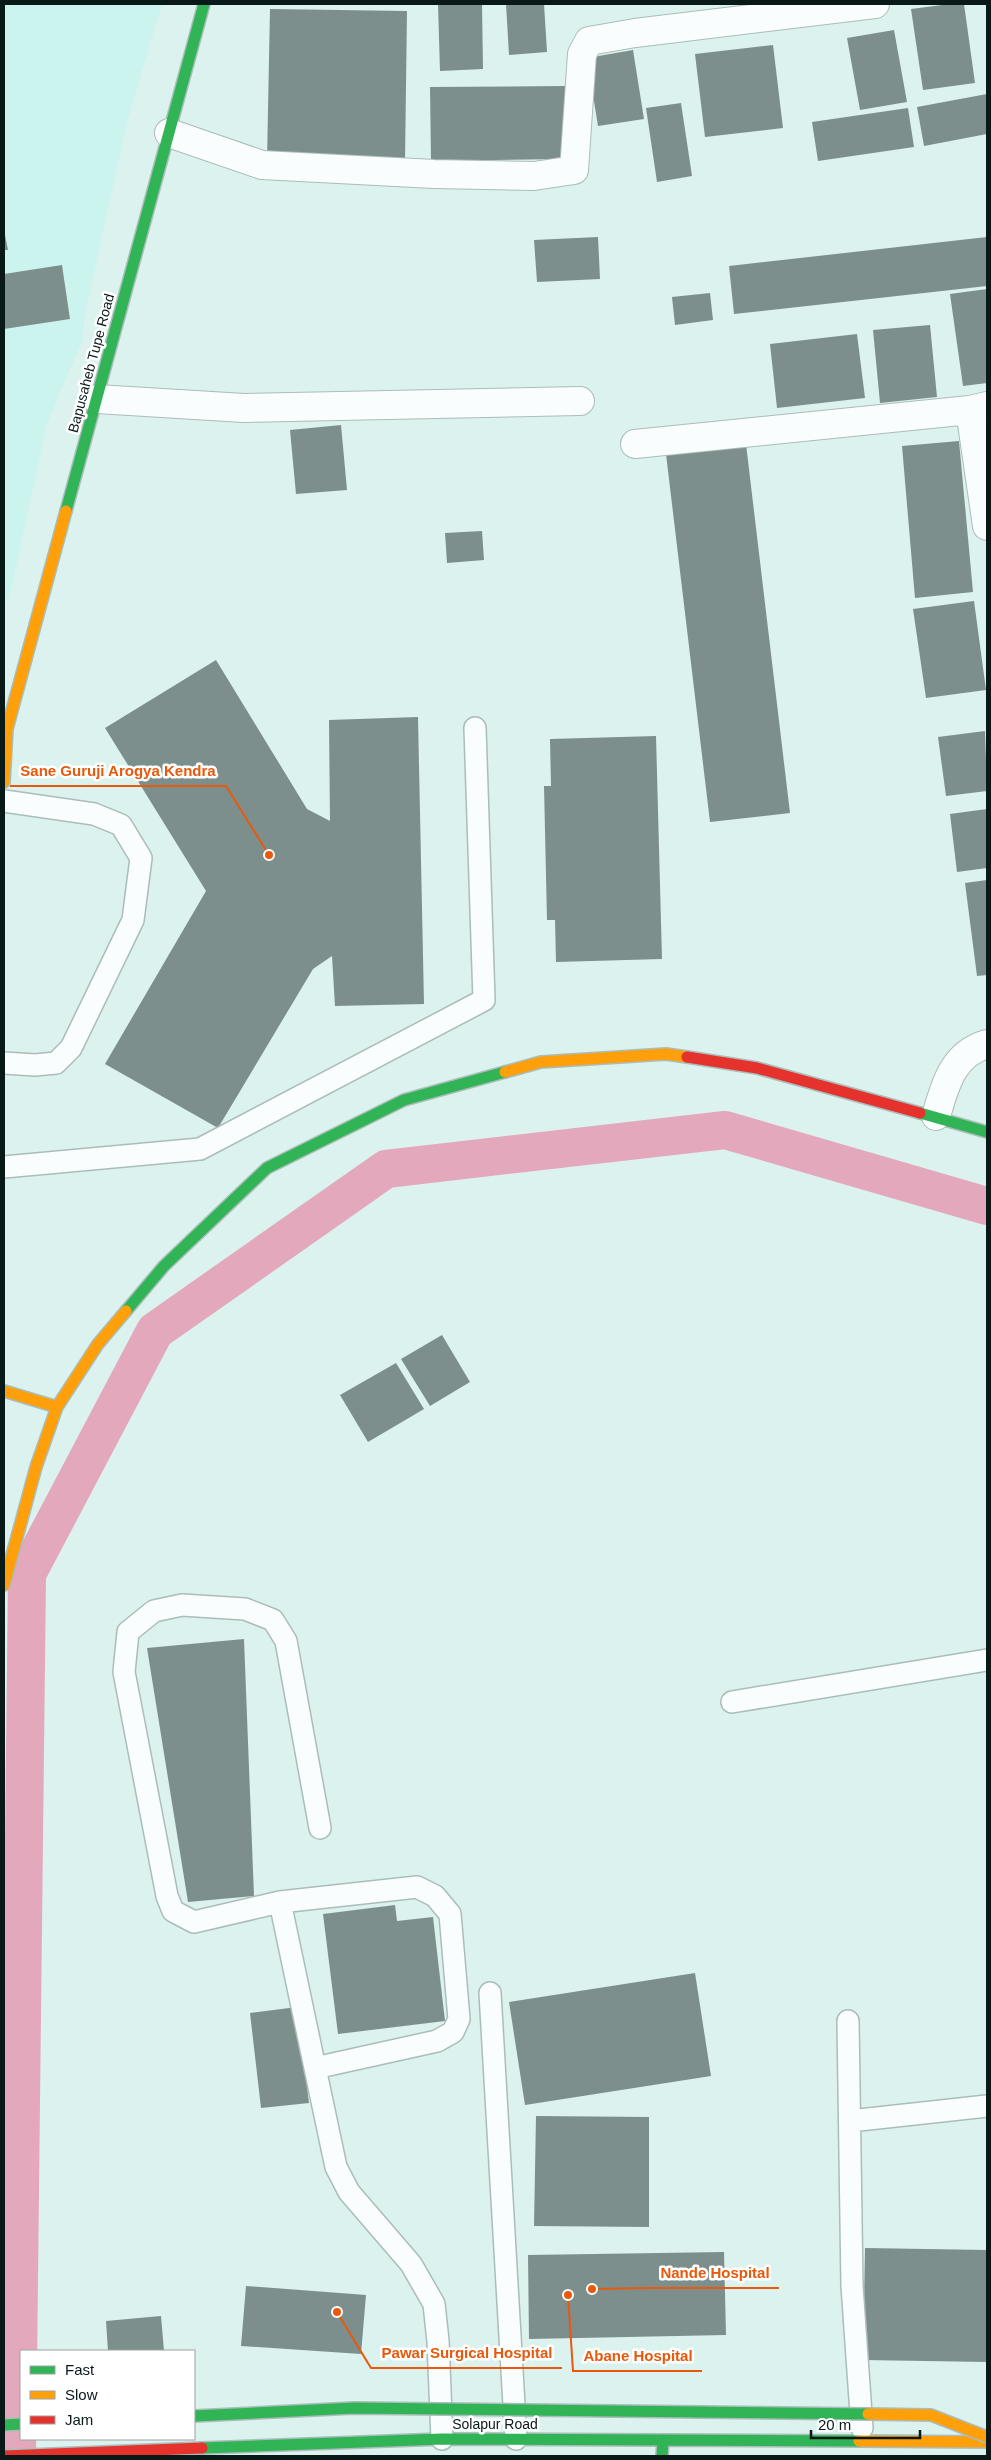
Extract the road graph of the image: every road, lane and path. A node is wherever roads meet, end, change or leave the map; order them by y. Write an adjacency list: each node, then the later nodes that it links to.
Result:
1 (204, 4): 3 (main road, Bapusaheb Tupe Road)
2 (875, 4): 3 (street)
3 (169, 133): 4 (main road, Bapusaheb Tupe Road)
4 (97, 399): 5 (street); 9 (main road, Bapusaheb Tupe Road)
5 (580, 401)
6 (979, 408): 7 (street); 8 (street)
7 (635, 444)
8 (987, 526)
9 (6, 727): 11 (main road, Bapusaheb Tupe Road)
10 (475, 728): 17 (lane)
11 (4, 782)
12 (4, 801): 14 (lane)
13 (987, 1044): 15 (street)
14 (4, 1063)
15 (936, 1116): 16 (main road); 19 (main road)
16 (987, 1132)
17 (4, 1167)
18 (4, 1391): 19 (main road)
19 (57, 1407): 20 (main road)
20 (4, 1585)
21 (987, 1660): 22 (lane)
22 (732, 1702)
23 (320, 1828): 24 (lane)
24 (280, 1902): 27 (lane); 27 (lane)
25 (490, 1993): 34 (lane)
26 (848, 2021): 29 (lane)
27 (315, 2068): 35 (lane)
28 (987, 2106): 29 (lane)
29 (850, 2121): 38 (lane)
30 (195, 2416): 33 (main road, bridge)
31 (20, 2424): 32 (main road)
32 (4, 2425)
33 (987, 2437)
34 (516, 2438): 35 (main road, Solapur Road); 36 (main road, Solapur Road)
35 (442, 2439): 39 (main road, Solapur Road)
36 (663, 2440): 38 (main road, Solapur Road); 40 (main road)
37 (987, 2442): 38 (main road, Solapur Road)
38 (863, 2443)
39 (4, 2456)
40 (662, 2456)

